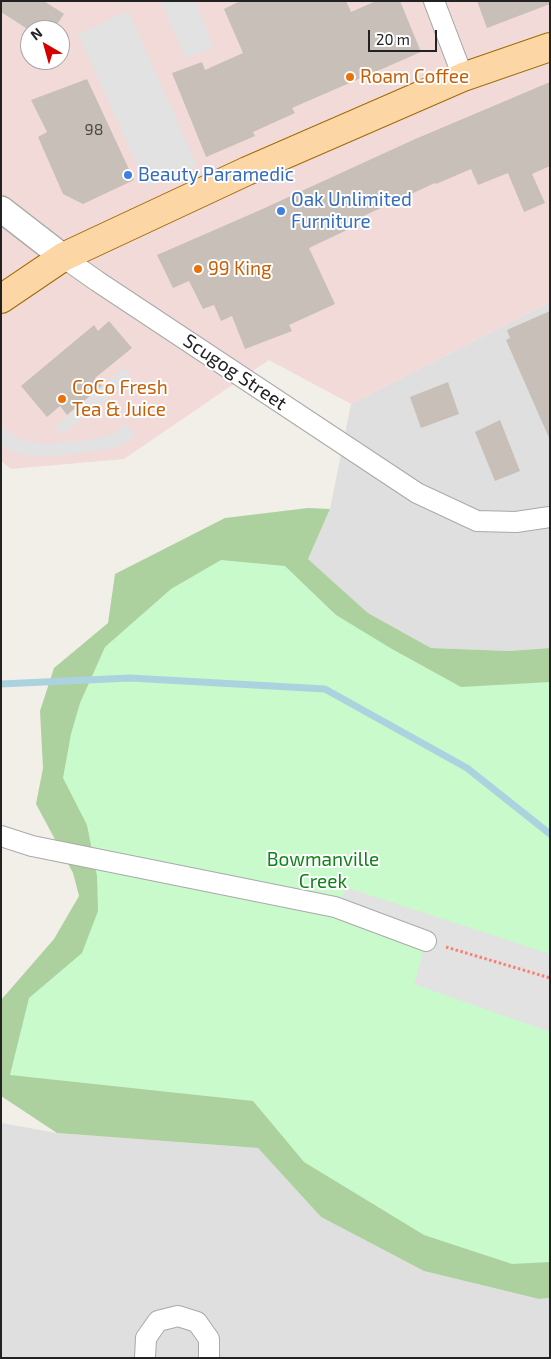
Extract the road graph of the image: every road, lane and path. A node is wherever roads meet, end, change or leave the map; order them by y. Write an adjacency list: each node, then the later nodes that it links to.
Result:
1 (434, 1): 3 (street)
2 (550, 47): 3 (main road)
3 (463, 77): 5 (main road)
4 (1, 209): 5 (street, Scugog Street)
5 (63, 257): 6 (main road); 7 (street, Scugog Street)
6 (1, 299)
7 (550, 517)
8 (1, 836): 9 (street)
9 (426, 941): 10 (path)
10 (550, 978)
11 (146, 1358): 12 (street)
12 (209, 1358)

